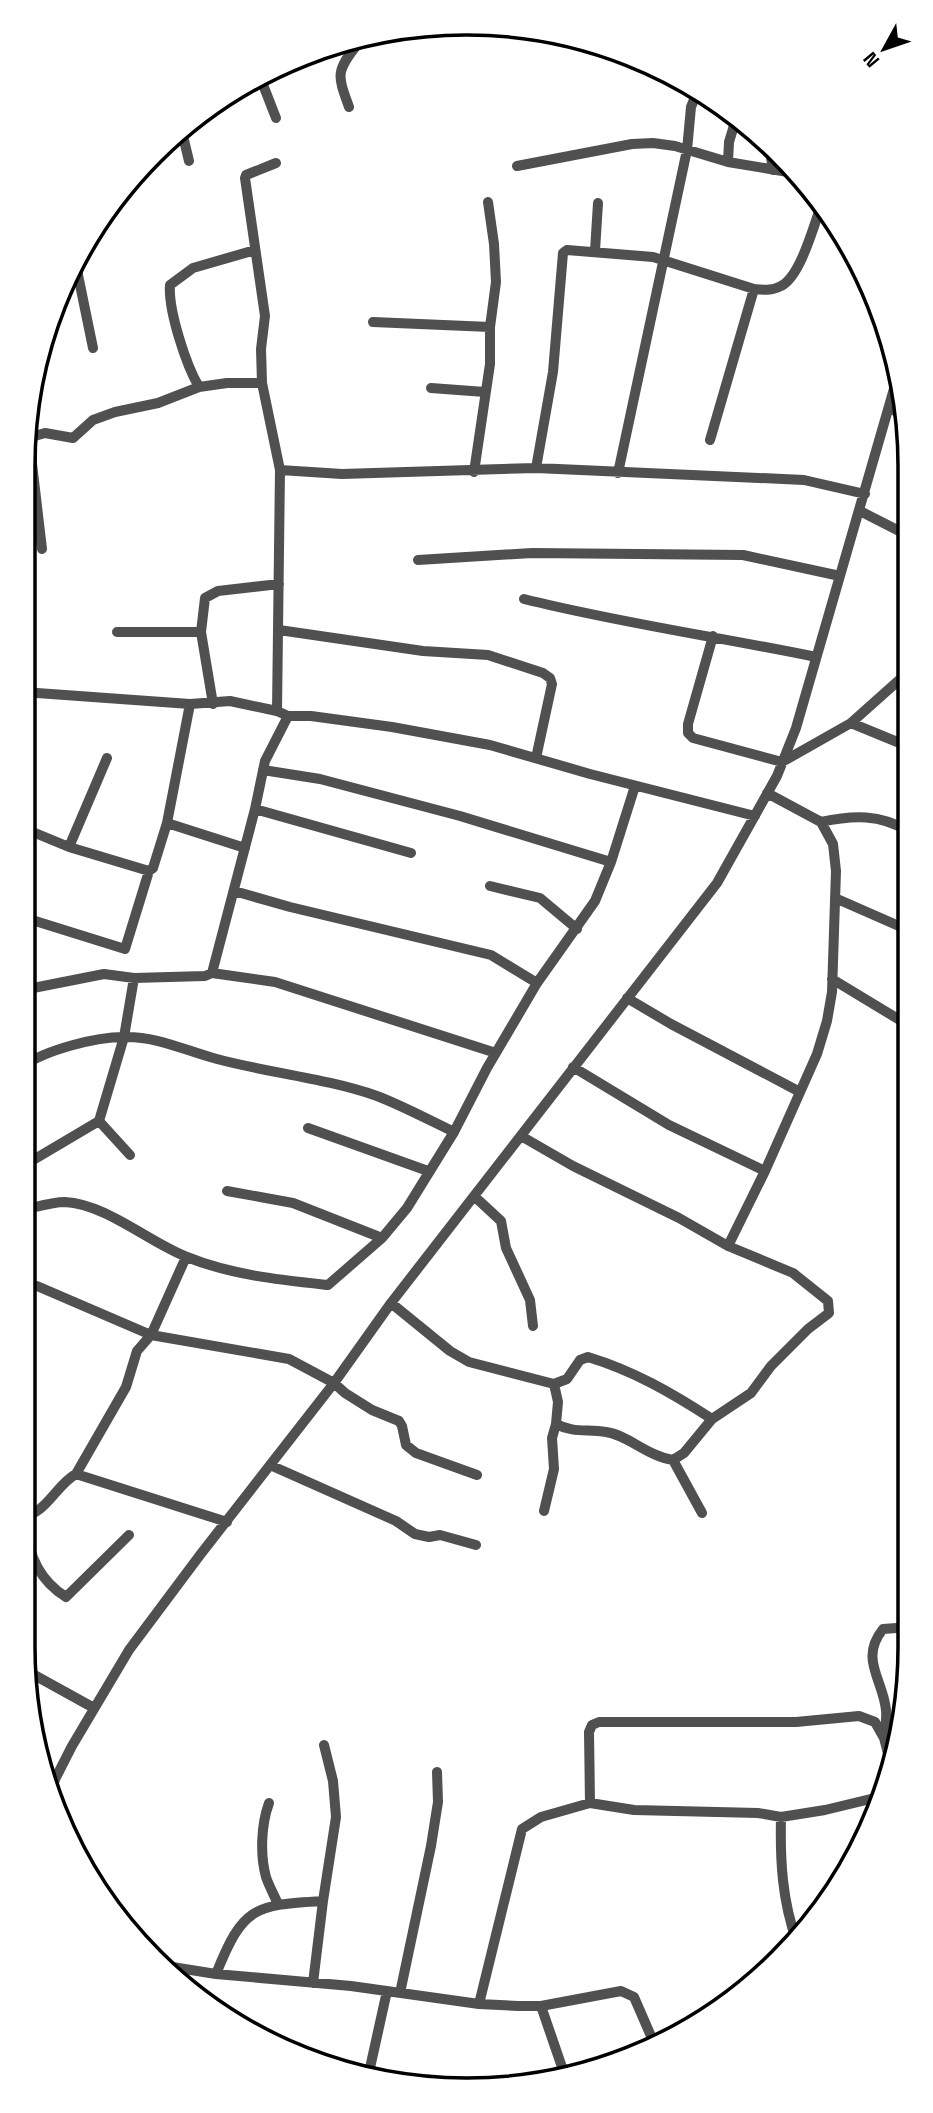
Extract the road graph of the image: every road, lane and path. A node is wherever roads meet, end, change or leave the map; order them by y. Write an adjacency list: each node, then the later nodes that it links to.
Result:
1 (353, 51): 4 (street)
2 (264, 86): 5 (street)
3 (694, 100): 8 (street)
4 (349, 107)
5 (276, 118)
6 (733, 127): 11 (street)
7 (184, 140): 9 (street)
8 (687, 150): 11 (street); 13 (street); 21 (street)
9 (189, 161)
10 (772, 161): 14 (street)
11 (729, 162): 14 (street)
12 (276, 163): 19 (street)
13 (517, 166)
14 (773, 170): 15 (street)
15 (781, 171)
16 (488, 202): 25 (street)
17 (598, 203): 20 (street)
18 (817, 216): 23 (street)
19 (255, 250): 27 (street); 28 (street)
20 (595, 251): 21 (street); 36 (street)
21 (664, 261): 23 (street); 39 (street)
22 (78, 277): 26 (street)
23 (754, 289): 35 (street)
24 (373, 322): 25 (street)
25 (490, 327): 30 (street)
26 (93, 348)
27 (261, 383): 28 (street); 37 (street)
28 (199, 387): 34 (street)
29 (431, 388): 30 (street)
30 (485, 392): 38 (street)
31 (892, 397): 32 (street)
32 (890, 404): 33 (street); 41 (street)
33 (894, 409)
34 (36, 436)
35 (710, 440)
36 (536, 468): 38 (street); 39 (street)
37 (280, 470): 38 (street); 47 (street)
38 (474, 472)
39 (618, 473): 41 (street)
40 (35, 494): 44 (street)
41 (865, 494): 42 (street)
42 (860, 511): 43 (street); 46 (street)
43 (898, 530)
44 (42, 549)
45 (418, 560): 46 (street)
46 (840, 576): 53 (street)
47 (279, 584): 49 (street); 51 (street)
48 (524, 599): 52 (street)
49 (279, 631): 58 (street); 63 (street)
50 (117, 632): 51 (street)
51 (201, 632): 57 (street)
52 (713, 636): 53 (street); 64 (street)
53 (816, 657): 64 (street)
54 (898, 682): 60 (street)
55 (35, 693): 56 (street)
56 (190, 704): 57 (street); 71 (street)
57 (213, 704): 58 (street)
58 (277, 710): 59 (street)
59 (288, 716): 63 (street); 65 (street)
60 (851, 723): 61 (street); 64 (street)
61 (898, 742)
62 (107, 758): 74 (street)
63 (536, 758): 66 (street)
64 (782, 762): 67 (street)
65 (263, 770): 68 (street); 77 (street)
66 (635, 786): 69 (street); 77 (street)
67 (767, 793): 69 (street); 70 (street)
68 (255, 809): 75 (street); 76 (street)
69 (755, 816): 90 (street)
70 (821, 822): 72 (street); 81 (street)
71 (167, 823): 75 (street); 78 (street)
72 (898, 825)
73 (35, 833): 74 (street)
74 (69, 847): 78 (street)
75 (245, 848): 80 (street)
76 (411, 853)
77 (611, 862): 84 (street)
78 (149, 871): 82 (street)
79 (490, 886): 84 (street)
80 (234, 891): 85 (street); 88 (street)
81 (835, 898): 83 (street); 87 (street)
82 (35, 921)
83 (898, 926)
84 (577, 929): 88 (street)
85 (212, 973): 86 (street); 93 (street)
86 (134, 978): 89 (street); 92 (street)
87 (832, 979): 91 (street); 96 (street)
88 (537, 984): 93 (street)
89 (35, 987)
90 (627, 998): 95 (street); 96 (street)
91 (898, 1019)
92 (124, 1037): 94 (street); 97 (street); 99 (street)
93 (496, 1053): 99 (street)
94 (35, 1059)
95 (573, 1067): 100 (street); 104 (street)
96 (800, 1092): 104 (street)
97 (99, 1121): 101 (street); 102 (street)
98 (308, 1128): 103 (street)
99 (454, 1132): 103 (street)
100 (521, 1136): 106 (street); 109 (street)
101 (130, 1155)
102 (35, 1159)
103 (428, 1171): 108 (street)
104 (765, 1171): 109 (street)
105 (227, 1191): 108 (street)
106 (474, 1196): 112 (street); 113 (street)
107 (35, 1208): 110 (street)
108 (382, 1238): 110 (street)
109 (728, 1246): 117 (street)
110 (186, 1257): 114 (street)
111 (35, 1286): 114 (street)
112 (391, 1303): 115 (street); 116 (street)
113 (533, 1326)
114 (151, 1335): 115 (street); 121 (street)
115 (334, 1383): 120 (street); 122 (street)
116 (554, 1384): 117 (street); 118 (street)
117 (712, 1419): 119 (street)
118 (556, 1424): 119 (street); 123 (street)
119 (673, 1460): 125 (street)
120 (270, 1465): 126 (street); 128 (street)
121 (76, 1474): 124 (street); 126 (street)
122 (477, 1475)
123 (544, 1511)
124 (35, 1513)
125 (702, 1513)
126 (227, 1522): 132 (street)
127 (129, 1535): 129 (street)
128 (476, 1545)
129 (35, 1562)
130 (898, 1628): 133 (street)
131 (36, 1676): 132 (street)
132 (94, 1707): 137 (street)
133 (884, 1738): 135 (street); 140 (street)
134 (324, 1745): 142 (street)
135 (886, 1746)
136 (437, 1772): 149 (street)
137 (56, 1778)
138 (869, 1802): 141 (street)
139 (269, 1803): 143 (street)
140 (590, 1803): 141 (street); 150 (street)
141 (781, 1817): 144 (street)
142 (323, 1901): 143 (street); 147 (street)
143 (278, 1904): 146 (street)
144 (792, 1929)
145 (179, 1968): 146 (street)
146 (216, 1974): 147 (street)
147 (313, 1983): 148 (street)
148 (387, 1991): 149 (street); 153 (street)
149 (400, 1993): 150 (street)
150 (479, 2004): 151 (street)
151 (541, 2006): 152 (street); 154 (street)
152 (651, 2037)
153 (370, 2067)
154 (562, 2067)

